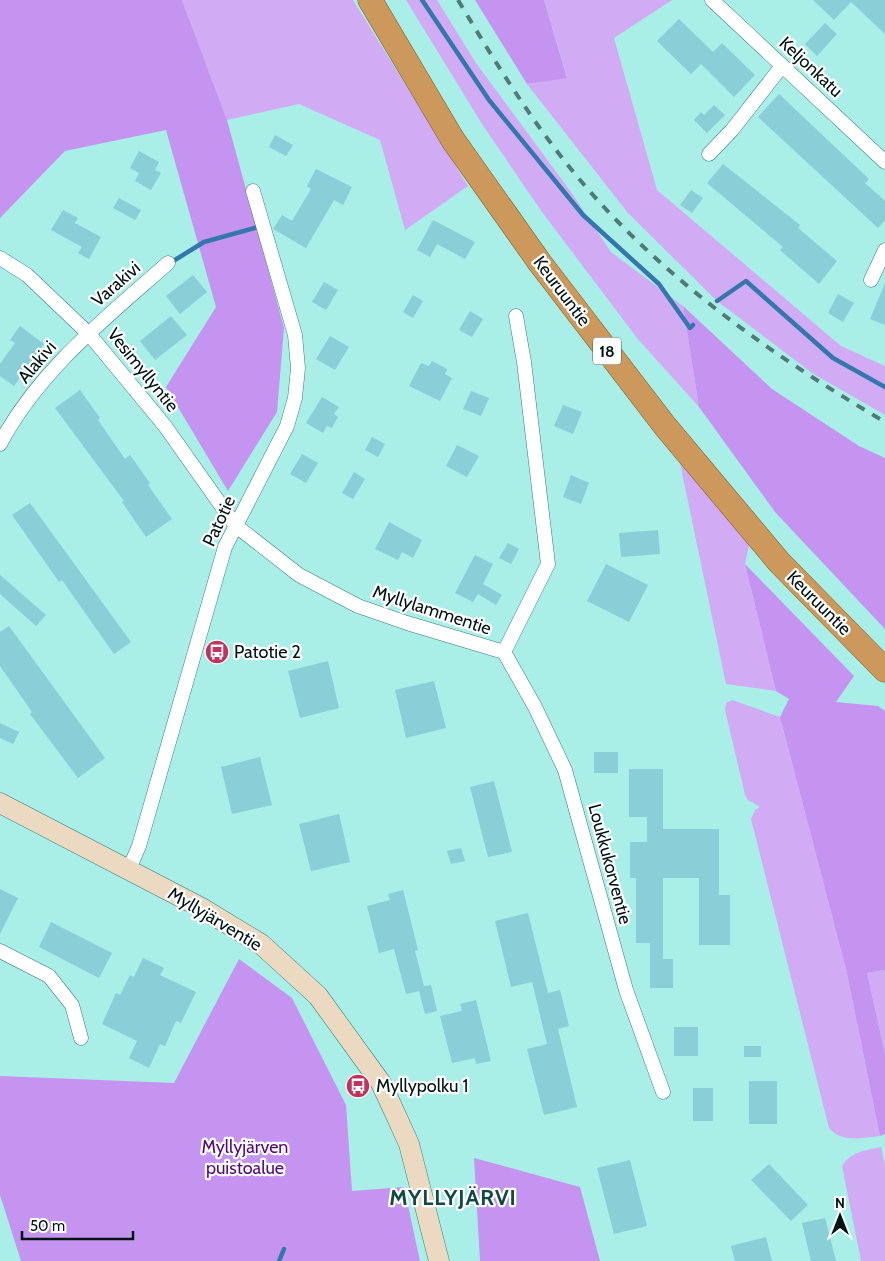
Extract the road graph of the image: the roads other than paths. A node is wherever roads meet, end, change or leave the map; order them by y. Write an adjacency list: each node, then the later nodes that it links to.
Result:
1 (370, 0): 16 (highway, Keuruuntie / 18)
2 (712, 0): 3 (street, Keljonkatu)
3 (782, 66): 4 (street); 5 (street, Keljonkatu)
4 (709, 154)
5 (885, 162)
6 (253, 191): 14 (street, Patotie)
7 (885, 250): 10 (street)
8 (0, 258): 12 (street, Vesimyllyntie)
9 (168, 263): 12 (street, Varakivi)
10 (871, 280)
11 (516, 316): 15 (street, Myllylammentie)
12 (89, 334): 13 (street, Alakivi); 14 (street, Vesimyllyntie)
13 (0, 444)
14 (235, 525): 15 (street, Myllylammentie); 18 (street, Patotie)
15 (504, 652): 21 (street, Loukkukorventie)
16 (885, 670)
17 (0, 803): 18 (main road, Myllyjärventie)
18 (129, 869): 22 (main road, Myllyjärventie)
19 (0, 951): 20 (street)
20 (81, 1038)
21 (663, 1092)
22 (439, 1261)

